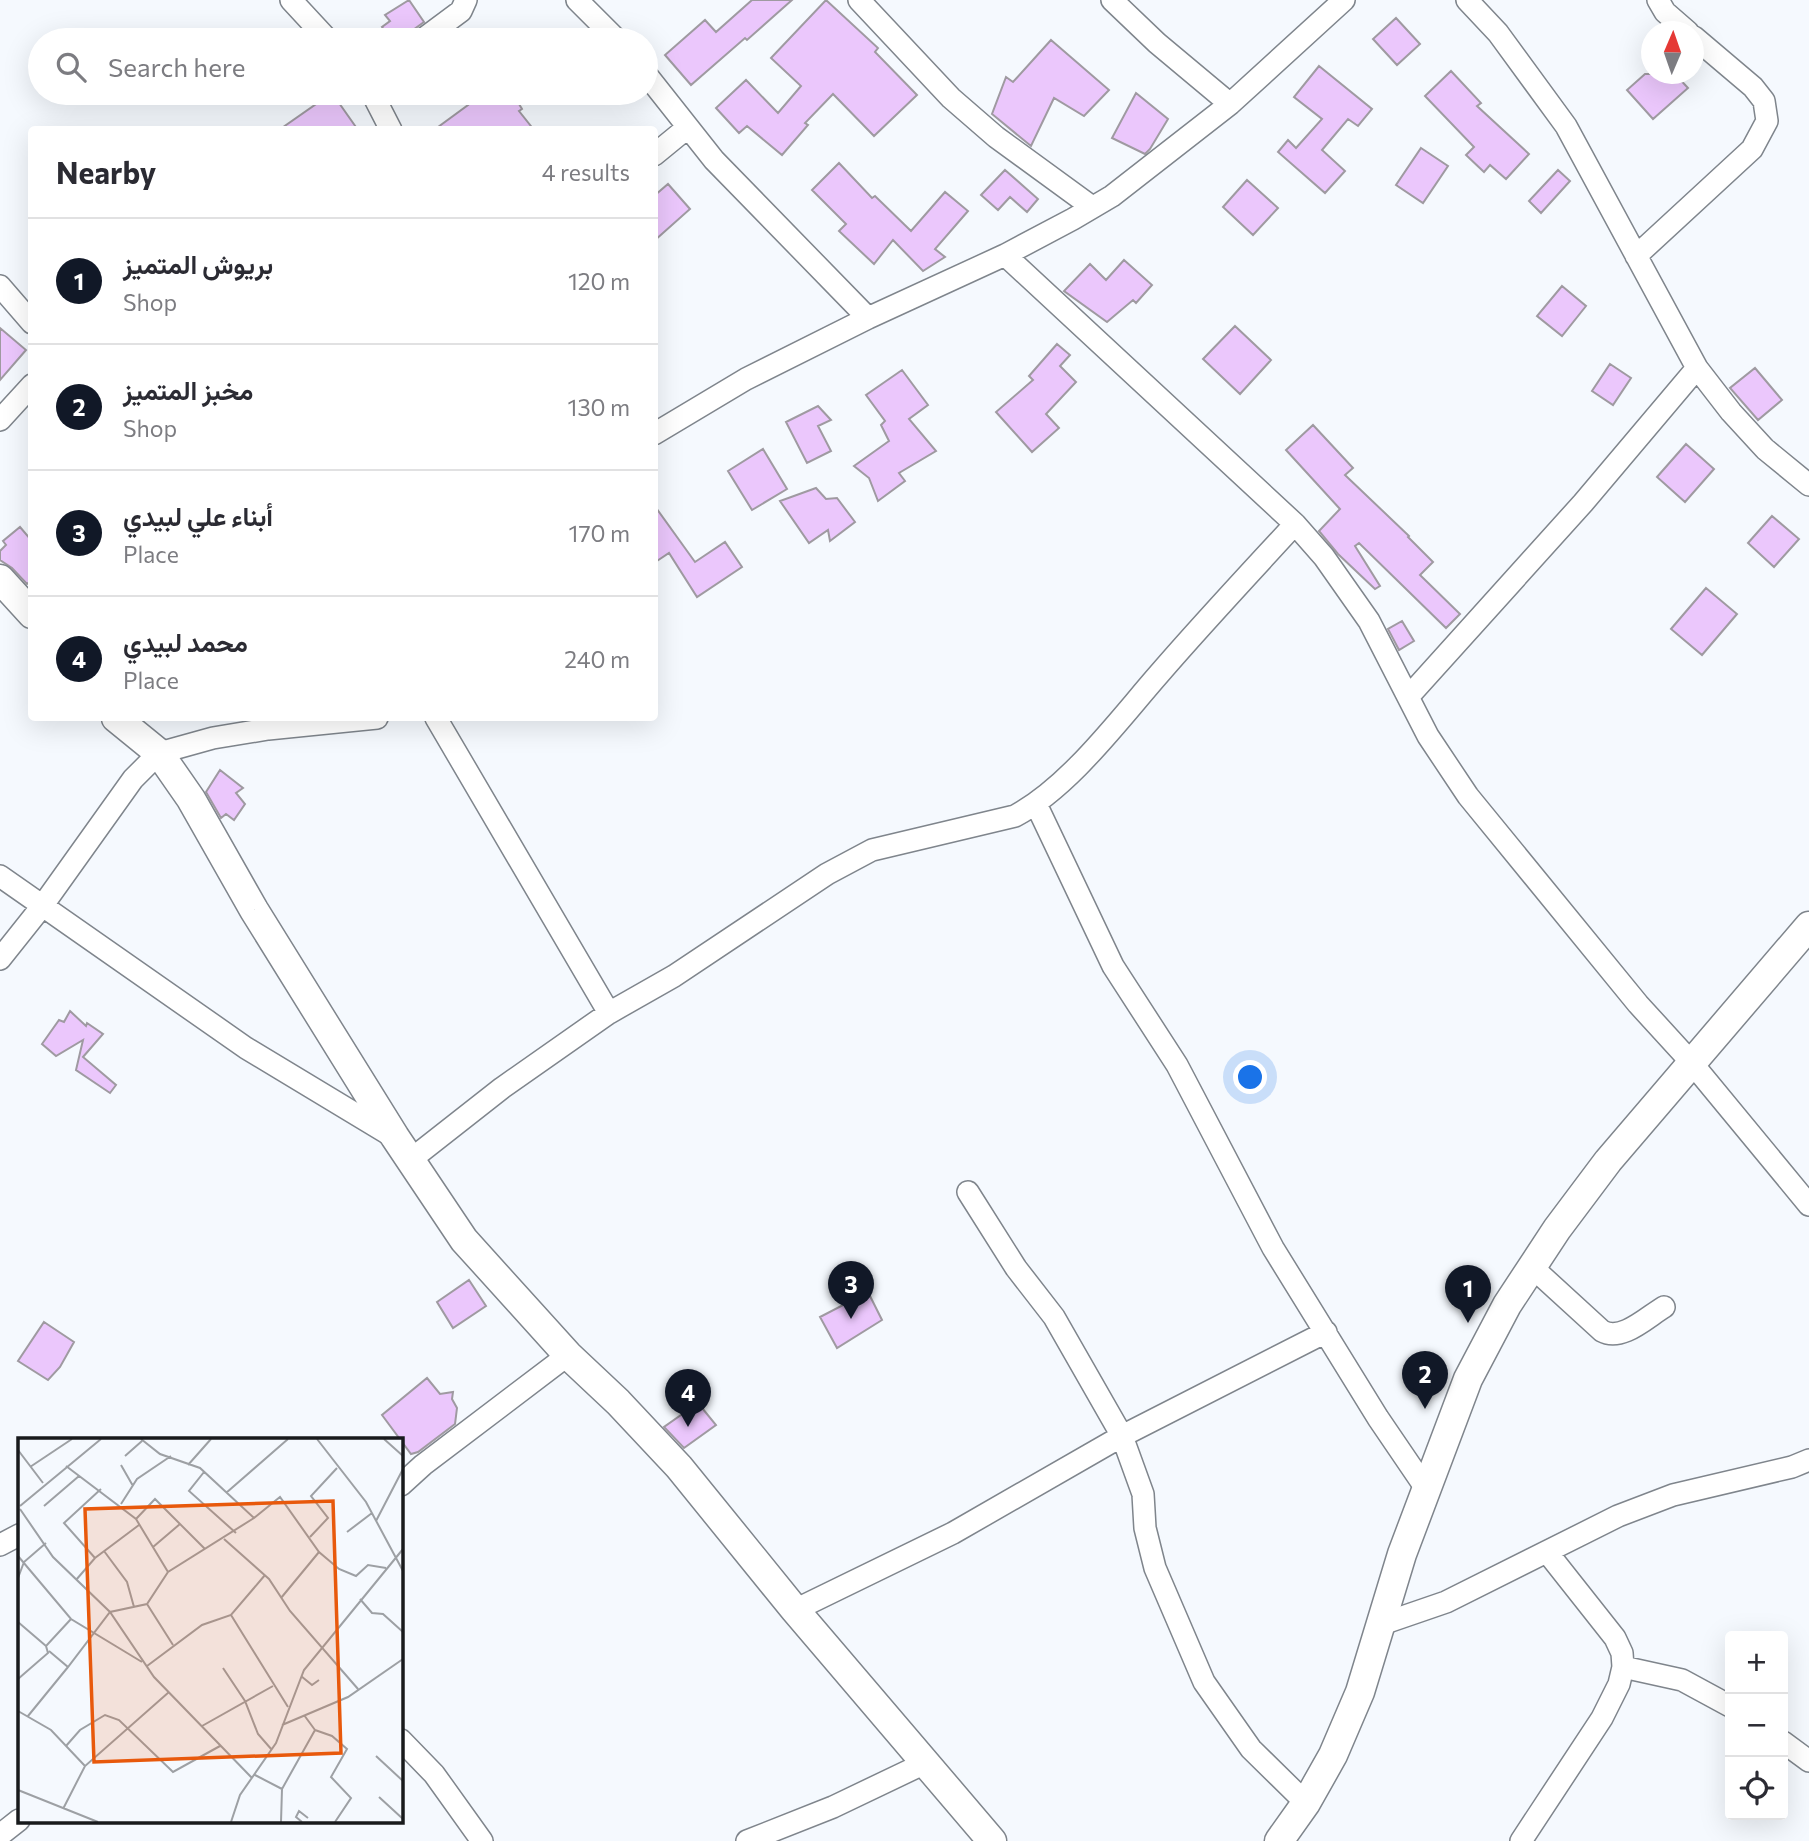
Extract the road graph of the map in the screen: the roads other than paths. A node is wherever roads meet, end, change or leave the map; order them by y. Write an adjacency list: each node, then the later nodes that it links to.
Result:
1 (291, 0): 10 (street)
2 (466, 0): 11 (street)
3 (577, 0): 12 (street)
4 (859, 0): 20 (street)
5 (1112, 0): 15 (street)
6 (1344, 0): 15 (street)
7 (1467, 0): 22 (street)
8 (1658, 0): 9 (street)
9 (1675, 21)
10 (317, 28)
11 (438, 28)
12 (605, 28)
13 (1704, 46): 22 (street)
14 (658, 90): 18 (street)
15 (1230, 104): 20 (street)
16 (377, 105): 17 (street)
17 (387, 126)
18 (687, 128): 19 (street); 25 (street)
19 (658, 152)
20 (1092, 207): 21 (street)
21 (1005, 255): 25 (street); 31 (street)
22 (1636, 256): 26 (street)
23 (0, 286): 24 (street)
24 (28, 318)
25 (868, 318): 29 (street)
26 (1697, 368): 30 (street); 34 (street)
27 (28, 389): 28 (street)
28 (0, 420)
29 (658, 432)
30 (1809, 485)
31 (1295, 524): 34 (street); 39 (street)
32 (0, 579): 33 (street)
33 (28, 610)
34 (1409, 696): 45 (street)
35 (120, 721): 38 (street)
36 (325, 721): 38 (street)
37 (438, 721): 44 (street)
38 (159, 753): 41 (street); 46 (street)
39 (1036, 804): 44 (street); 52 (street)
40 (0, 876): 41 (street)
41 (43, 905): 43 (street); 46 (street)
42 (1809, 926): 45 (street)
43 (0, 959)
44 (609, 1013): 47 (street)
45 (1691, 1062): 49 (street); 50 (street)
46 (395, 1137): 47 (street)
47 (410, 1161): 53 (street)
48 (968, 1192): 54 (street)
49 (1809, 1205)
50 (1532, 1267): 51 (street); 57 (street)
51 (1664, 1307)
52 (1326, 1332): 54 (street); 57 (street)
53 (568, 1355): 56 (street); 61 (street)
54 (1122, 1436): 61 (street); 69 (street)
55 (1809, 1460): 60 (street)
56 (402, 1484)
57 (1427, 1490): 62 (street)
58 (18, 1536): 59 (street)
59 (0, 1545)
60 (1547, 1552): 62 (street); 63 (street)
61 (795, 1610): 68 (street)
62 (1382, 1624): 69 (street)
63 (1623, 1667): 64 (street); 76 (street)
64 (1725, 1703)
65 (402, 1741): 72 (street)
66 (1788, 1746): 67 (street)
67 (1809, 1761)
68 (925, 1763): 73 (street); 74 (street)
69 (1306, 1803): 75 (street)
70 (18, 1821): 71 (street)
71 (0, 1835)
72 (482, 1841)
73 (747, 1841)
74 (992, 1841)
75 (1279, 1841)
76 (1521, 1841)

